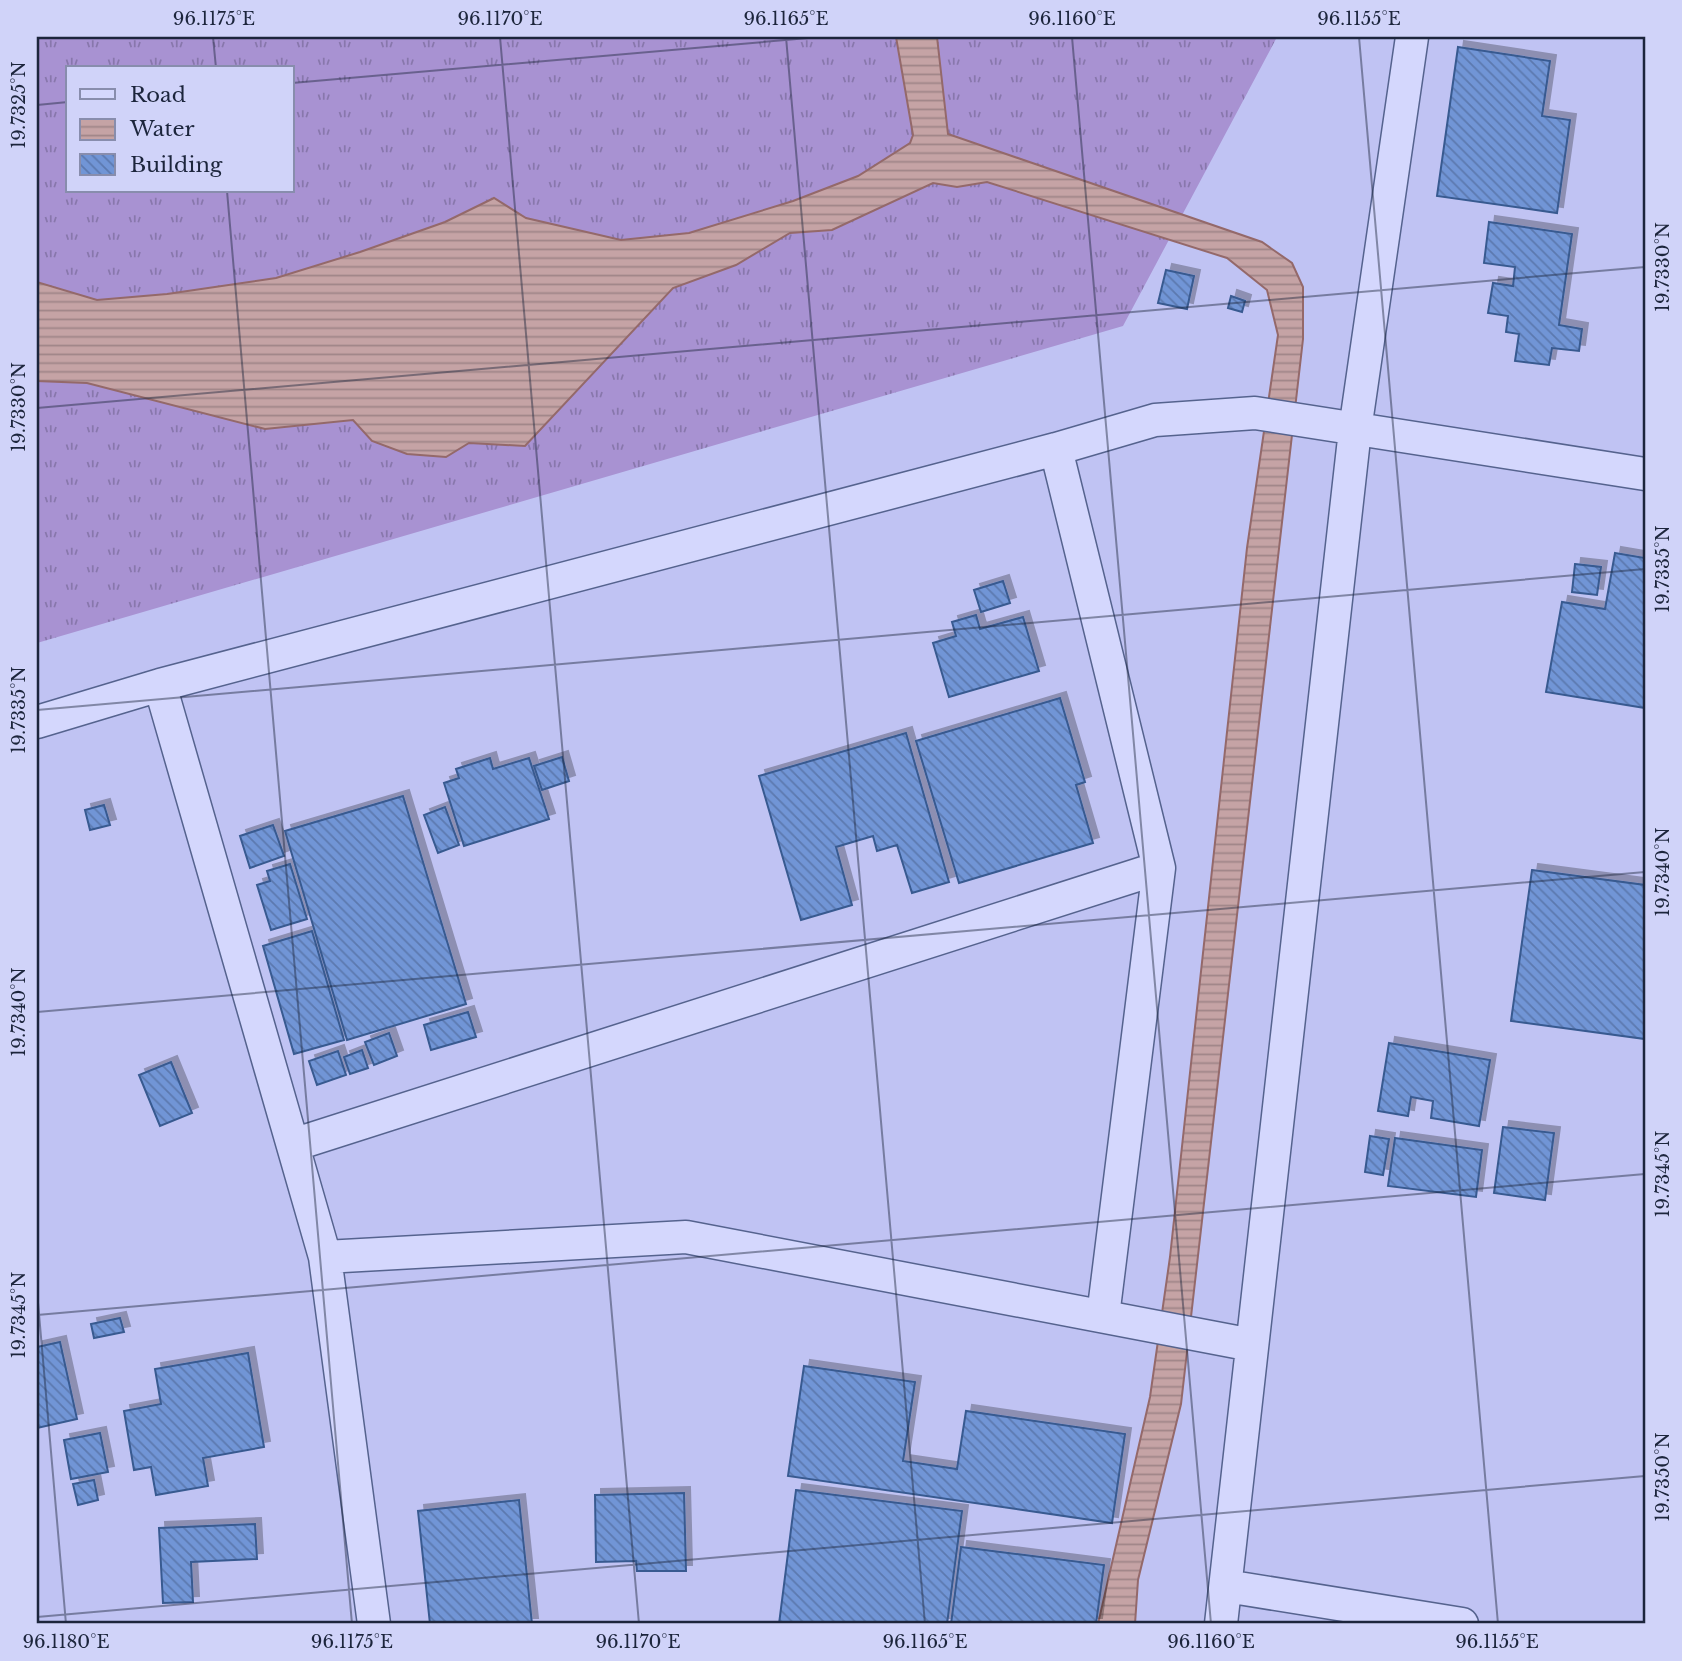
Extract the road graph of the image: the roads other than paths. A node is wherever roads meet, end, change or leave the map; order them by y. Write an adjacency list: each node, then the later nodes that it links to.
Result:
1 (1412, 37): 2 (street)
2 (1355, 430): 3 (street); 4 (street); 11 (street)
3 (1056, 449): 5 (street); 7 (street)
4 (1645, 474)
5 (160, 685): 6 (street); 8 (street)
6 (37, 722)
7 (1159, 868): 8 (street); 10 (street)
8 (293, 1145): 9 (street)
9 (325, 1258): 10 (street); 13 (street)
10 (1103, 1316): 11 (street)
11 (1251, 1345): 12 (street)
12 (1226, 1586): 14 (street); 15 (street)
13 (374, 1624)
14 (1221, 1624)
15 (1462, 1624)

